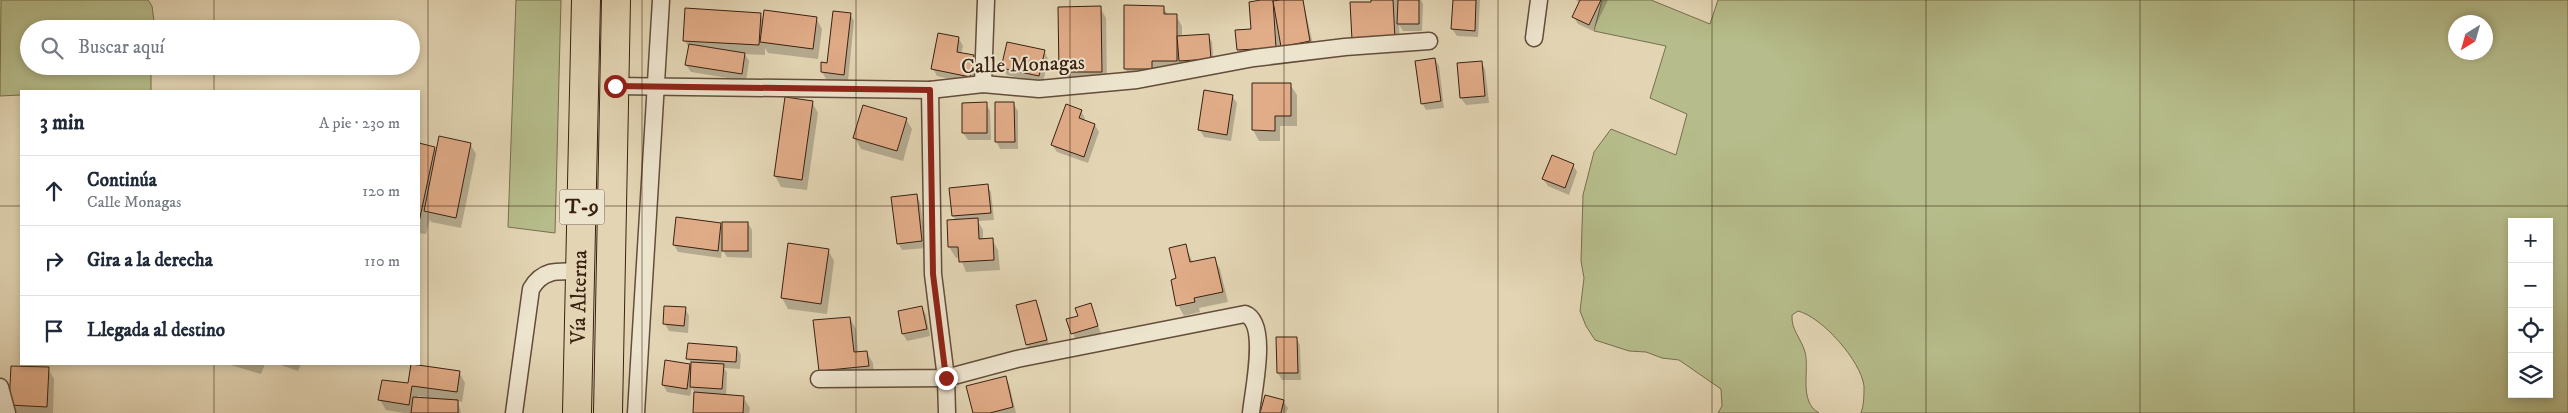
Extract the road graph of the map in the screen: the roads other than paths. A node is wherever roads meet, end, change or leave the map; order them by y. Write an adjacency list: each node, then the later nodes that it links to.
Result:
1 (586, 0): 12 (highway, Vía Alterna / T-9)
2 (616, 0): 9 (highway, Vía Alterna / T-9)
3 (660, 0): 10 (street)
4 (986, 0): 8 (street)
5 (1539, 0): 6 (street)
6 (1534, 38)
7 (1429, 41): 8 (street, Calle Monagas)
8 (983, 84): 11 (street, Calle Monagas)
9 (615, 86): 10 (street, Calle Monagas); 19 (highway, Vía Alterna / T-9)
10 (656, 86): 11 (street, Calle Monagas); 20 (street)
11 (930, 90): 13 (street)
12 (581, 272): 17 (street); 18 (highway, Vía Alterna / T-9)
13 (946, 378): 14 (street); 21 (street); 22 (street)
14 (819, 379)
15 (0, 387): 16 (street)
16 (7, 413)
17 (514, 413)
18 (577, 413)
19 (608, 413)
20 (636, 413)
21 (947, 413)
22 (1251, 413)

